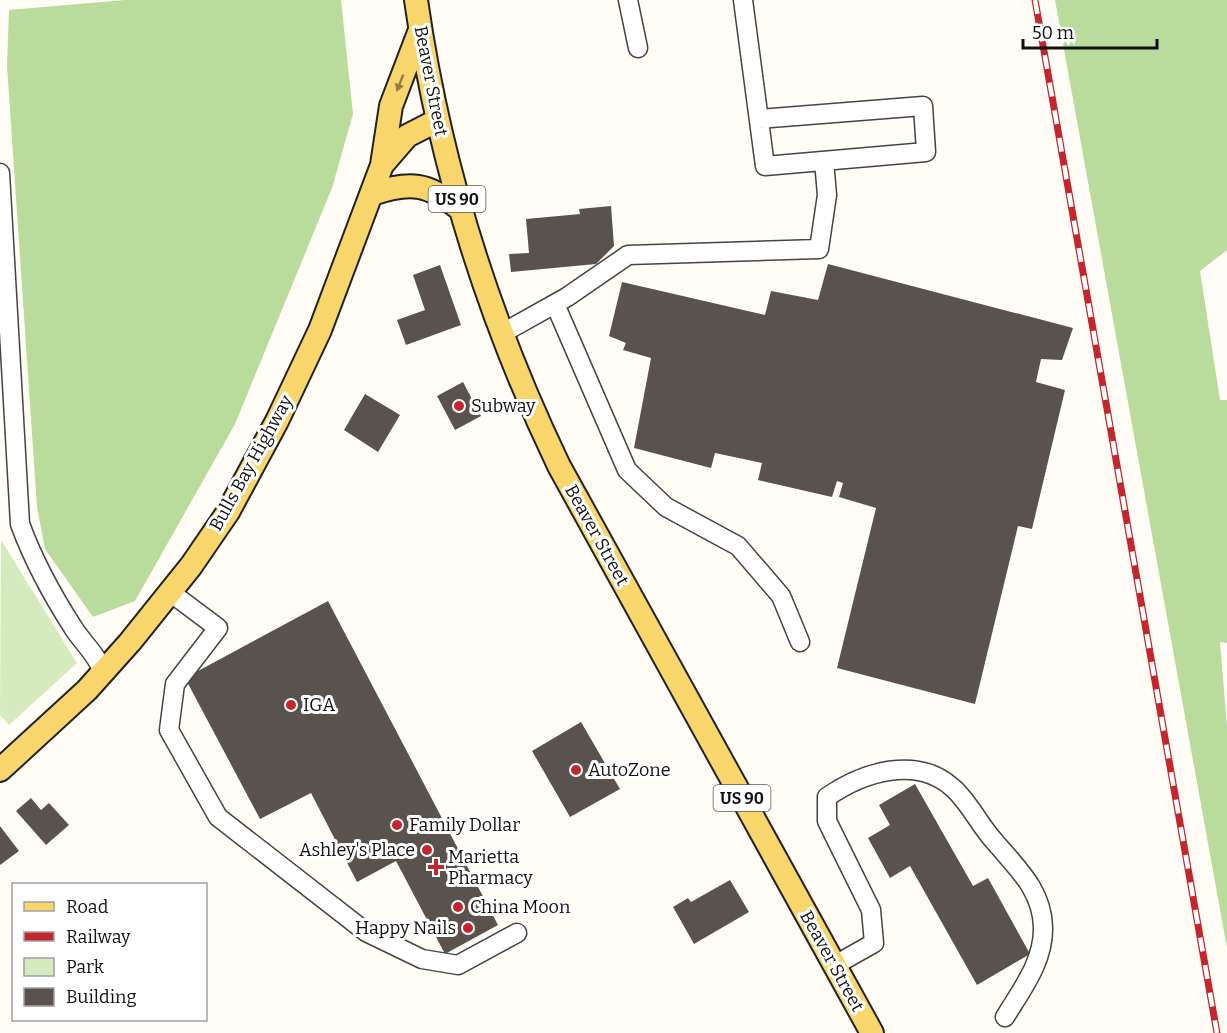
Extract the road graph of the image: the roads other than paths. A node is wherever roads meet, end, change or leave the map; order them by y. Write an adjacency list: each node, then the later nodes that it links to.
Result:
1 (416, 0): 4 (main road, Beaver Street / US 90)
2 (628, 0): 5 (street)
3 (743, 0): 7 (street)
4 (420, 28): 6 (main road, Beaver Street / US 90); 9 (main road, one-way to 9)
5 (638, 48)
6 (438, 120): 9 (main road, Bulls Bay Highway); 12 (main road, Beaver Street / US 90)
7 (759, 120): 8 (street); 8 (street)
8 (824, 161): 13 (street)
9 (382, 165): 11 (main road, Bulls Bay Highway)
10 (0, 173): 15 (street)
11 (372, 194): 12 (main road); 16 (main road, Bulls Bay Highway)
12 (460, 209): 14 (main road, Beaver Street / US 90)
13 (555, 304): 14 (street); 17 (street)
14 (501, 334): 21 (main road, Beaver Street / US 90)
15 (5, 364): 18 (street)
16 (170, 592): 18 (main road, Bulls Bay Highway); 20 (street)
17 (800, 642)
18 (102, 672): 19 (main road, Bulls Bay Highway)
19 (0, 770)
20 (517, 933)
21 (835, 965): 22 (street); 23 (main road, Beaver Street / US 90)
22 (1005, 1017)
23 (872, 1033)

